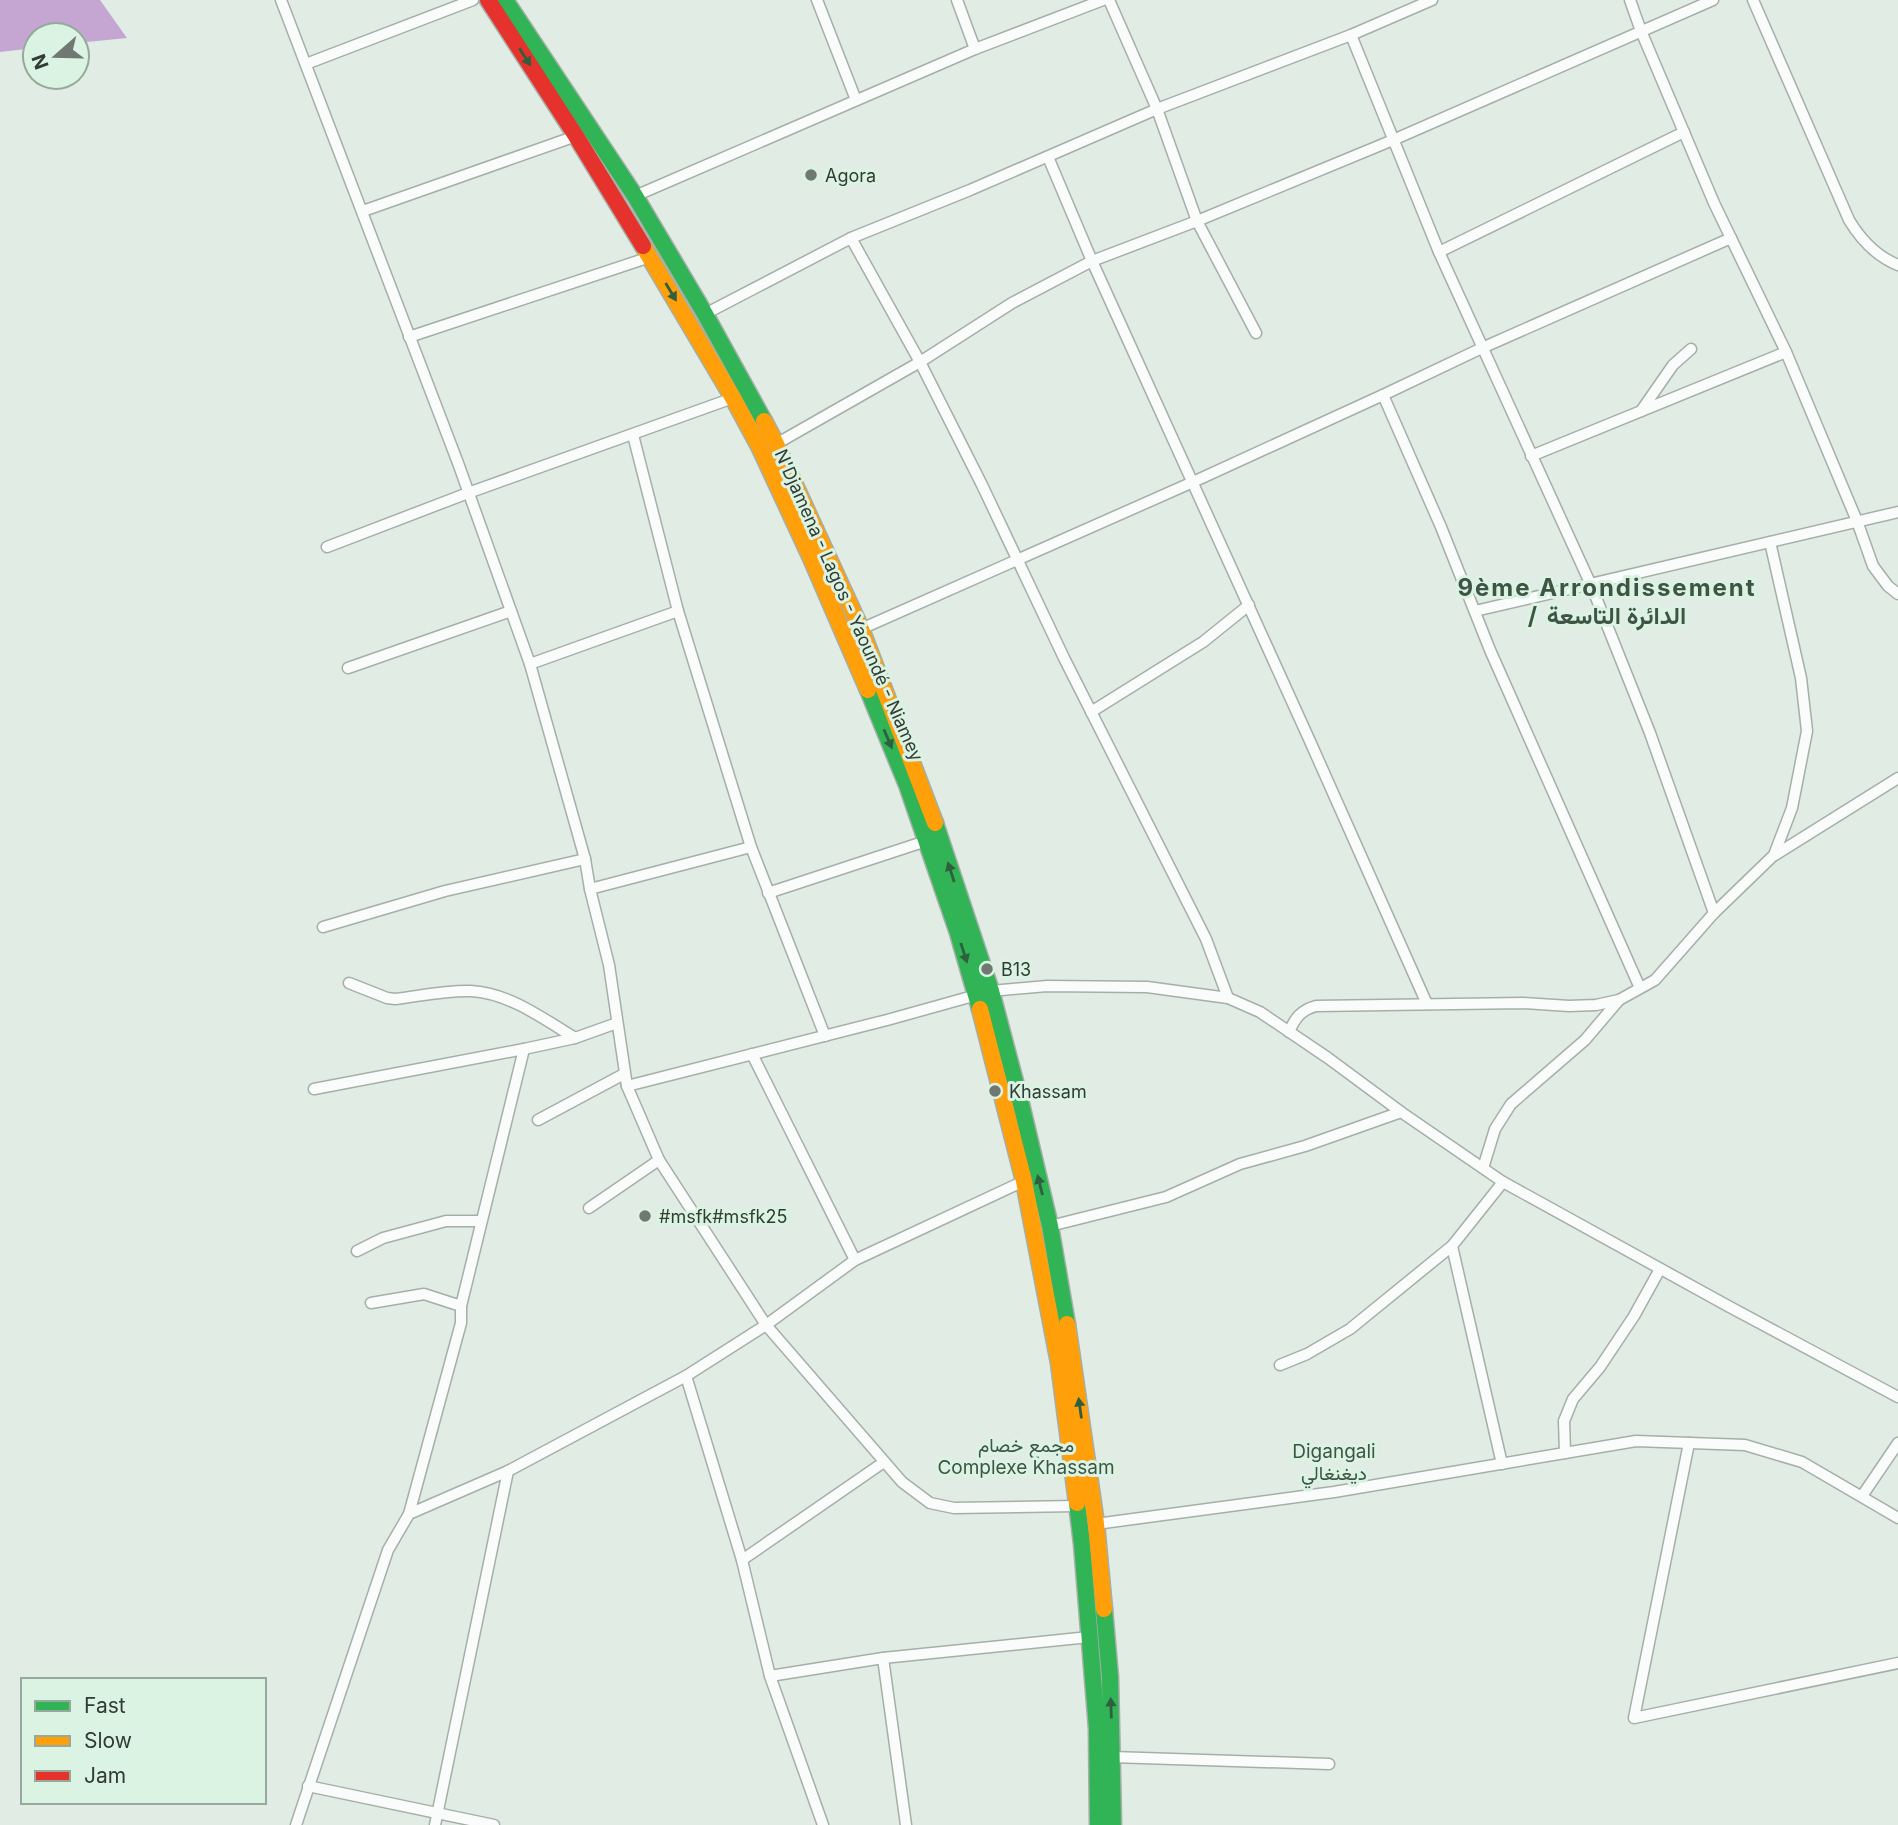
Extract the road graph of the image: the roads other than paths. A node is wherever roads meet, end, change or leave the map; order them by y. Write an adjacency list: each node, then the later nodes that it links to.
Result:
1 (281, 0): 16 (street)
2 (473, 0): 16 (street)
3 (488, 0): 20 (highway, N'Djamena - Lagos - Yaoundé - Niamey, one-way to 20)
4 (817, 0): 17 (street)
5 (957, 0): 15 (street)
6 (1103, 0): 15 (street)
7 (1109, 0): 18 (street)
8 (1432, 0): 14 (street)
9 (1630, 0): 13 (street)
10 (1713, 0): 13 (street)
11 (1753, 0): 31 (street)
12 (509, 1): 23 (highway, N'Djamena - Lagos - Yaoundé - Niamey)
13 (1641, 31): 19 (street); 21 (street)
14 (1351, 35): 18 (street); 21 (street)
15 (975, 49): 17 (street)
16 (306, 64): 24 (street)
17 (856, 100): 23 (street)
18 (1157, 109): 22 (street); 25 (street)
19 (1684, 132): 27 (street); 28 (street)
20 (576, 136): 24 (street); 29 (highway, N'Djamena - Lagos - Yaoundé - Niamey)
21 (1393, 140): 25 (street); 28 (street)
22 (1048, 157): 26 (street); 30 (street)
23 (635, 196): 32 (highway, N'Djamena - Lagos - Yaoundé - Niamey)
24 (363, 211): 34 (street)
25 (1196, 221): 30 (street); 33 (street)
26 (851, 238): 32 (street); 38 (street)
27 (1731, 238): 35 (street); 37 (street)
28 (1439, 252): 35 (street)
29 (650, 257): 34 (street); 40 (highway, N'Djamena - Lagos - Yaoundé - Niamey, one-way to 40)
30 (1092, 261): 38 (street); 45 (street)
31 (1898, 265)
32 (705, 314): 43 (highway, N'Djamena - Lagos - Yaoundé - Niamey)
33 (1256, 333)
34 (409, 337): 46 (street)
35 (1482, 348): 39 (street); 44 (street)
36 (1691, 349): 41 (street)
37 (1786, 352): 41 (street); 48 (street)
38 (920, 362): 43 (street); 51 (street)
39 (1383, 395): 45 (street); 57 (street)
40 (733, 398): 42 (street); 63 (highway, N'Djamena - Lagos - Yaoundé - Niamey, one-way to 63)
41 (1640, 411): 44 (street)
42 (633, 435): 46 (street); 56 (street)
43 (776, 444): 58 (highway, N'Djamena - Lagos - Yaoundé - Niamey)
44 (1531, 456): 52 (street)
45 (1193, 482): 51 (street); 54 (street)
46 (468, 493): 50 (street); 55 (street)
47 (1898, 512): 48 (street)
48 (1857, 521): 49 (street); 53 (street)
49 (1770, 542): 52 (street); 65 (street)
50 (327, 547)
51 (1019, 560): 58 (street); 61 (street)
52 (1591, 585): 57 (street); 69 (street)
53 (1898, 594)
54 (1249, 604): 61 (street); 76 (street)
55 (511, 611): 59 (street); 60 (street)
56 (678, 611): 59 (street); 64 (street)
57 (1475, 611): 72 (street)
58 (861, 629): 73 (highway, N'Djamena - Lagos - Yaoundé - Niamey, one-way to 58)
59 (530, 664): 66 (street)
60 (348, 668)
61 (1091, 712): 74 (street)
62 (1898, 778): 65 (street)
63 (926, 841): 68 (street); 73 (highway, N'Djamena - Lagos - Yaoundé - Niamey, one-way to 73)
64 (751, 848): 67 (street); 68 (street)
65 (1774, 855): 69 (street)
66 (585, 859): 67 (street); 70 (street)
67 (590, 889): 77 (street)
68 (768, 893): 79 (street)
69 (1714, 913): 72 (street)
70 (323, 928)
71 (349, 983): 80 (street)
72 (1640, 988): 75 (street)
73 (984, 993): 74 (street); 79 (street); 90 (highway, N'Djamena - Lagos - Yaoundé - Niamey); 94 (highway, N'Djamena - Lagos - Yaoundé - Niamey, one-way to 73)
74 (1228, 998): 78 (street)
75 (1619, 1000): 76 (street); 89 (street)
76 (1427, 1004): 78 (street)
77 (617, 1023): 80 (street); 83 (street)
78 (1289, 1032): 86 (street)
79 (825, 1035): 82 (street)
80 (575, 1038): 81 (street)
81 (524, 1049): 85 (street); 93 (street)
82 (752, 1054): 84 (street); 97 (street)
83 (624, 1074): 84 (street); 87 (street)
84 (626, 1086): 88 (street)
85 (314, 1089)
86 (1401, 1112): 89 (street); 94 (street)
87 (538, 1120)
88 (659, 1160): 92 (street); 101 (street)
89 (1483, 1168): 91 (street)
90 (1024, 1181): 97 (street); 112 (highway, N'Djamena - Lagos - Yaoundé - Niamey)
91 (1503, 1182): 95 (street); 98 (street)
92 (589, 1208)
93 (481, 1221): 96 (street); 100 (street)
94 (1050, 1226): 115 (highway, N'Djamena - Lagos - Yaoundé - Niamey, one-way to 94)
95 (1452, 1246): 102 (street); 109 (street)
96 (357, 1251)
97 (855, 1260): 101 (street)
98 (1660, 1269): 104 (street); 107 (street)
99 (370, 1303): 100 (street)
100 (461, 1306): 113 (street)
101 (766, 1325): 103 (street); 108 (street)
102 (1280, 1365)
103 (686, 1377): 110 (street); 116 (street)
104 (1898, 1397)
105 (1689, 1443): 107 (street); 111 (street); 119 (street)
106 (1898, 1443): 111 (street)
107 (1565, 1453): 109 (street)
108 (884, 1462): 112 (street); 116 (street)
109 (1502, 1464): 115 (street)
110 (508, 1471): 113 (street); 124 (street)
111 (1863, 1496): 114 (street)
112 (1076, 1506): 117 (highway, N'Djamena - Lagos - Yaoundé - Niamey)
113 (410, 1514): 123 (street)
114 (1898, 1518)
115 (1096, 1524): 121 (highway, N'Djamena - Lagos - Yaoundé - Niamey, one-way to 115)
116 (742, 1560): 120 (street)
117 (1089, 1637): 118 (street); 130 (highway, N'Djamena - Lagos - Yaoundé - Niamey)
118 (883, 1658): 120 (street); 129 (street)
119 (1898, 1663)
120 (769, 1676): 128 (street)
121 (1112, 1757): 122 (street); 131 (highway, N'Djamena - Lagos - Yaoundé - Niamey)
122 (1329, 1764)
123 (308, 1786): 124 (street); 125 (street)
124 (437, 1814): 126 (street); 127 (street)
125 (296, 1825)
126 (435, 1825)
127 (494, 1825)
128 (823, 1825)
129 (906, 1825)
130 (1098, 1825)
131 (1113, 1825)

